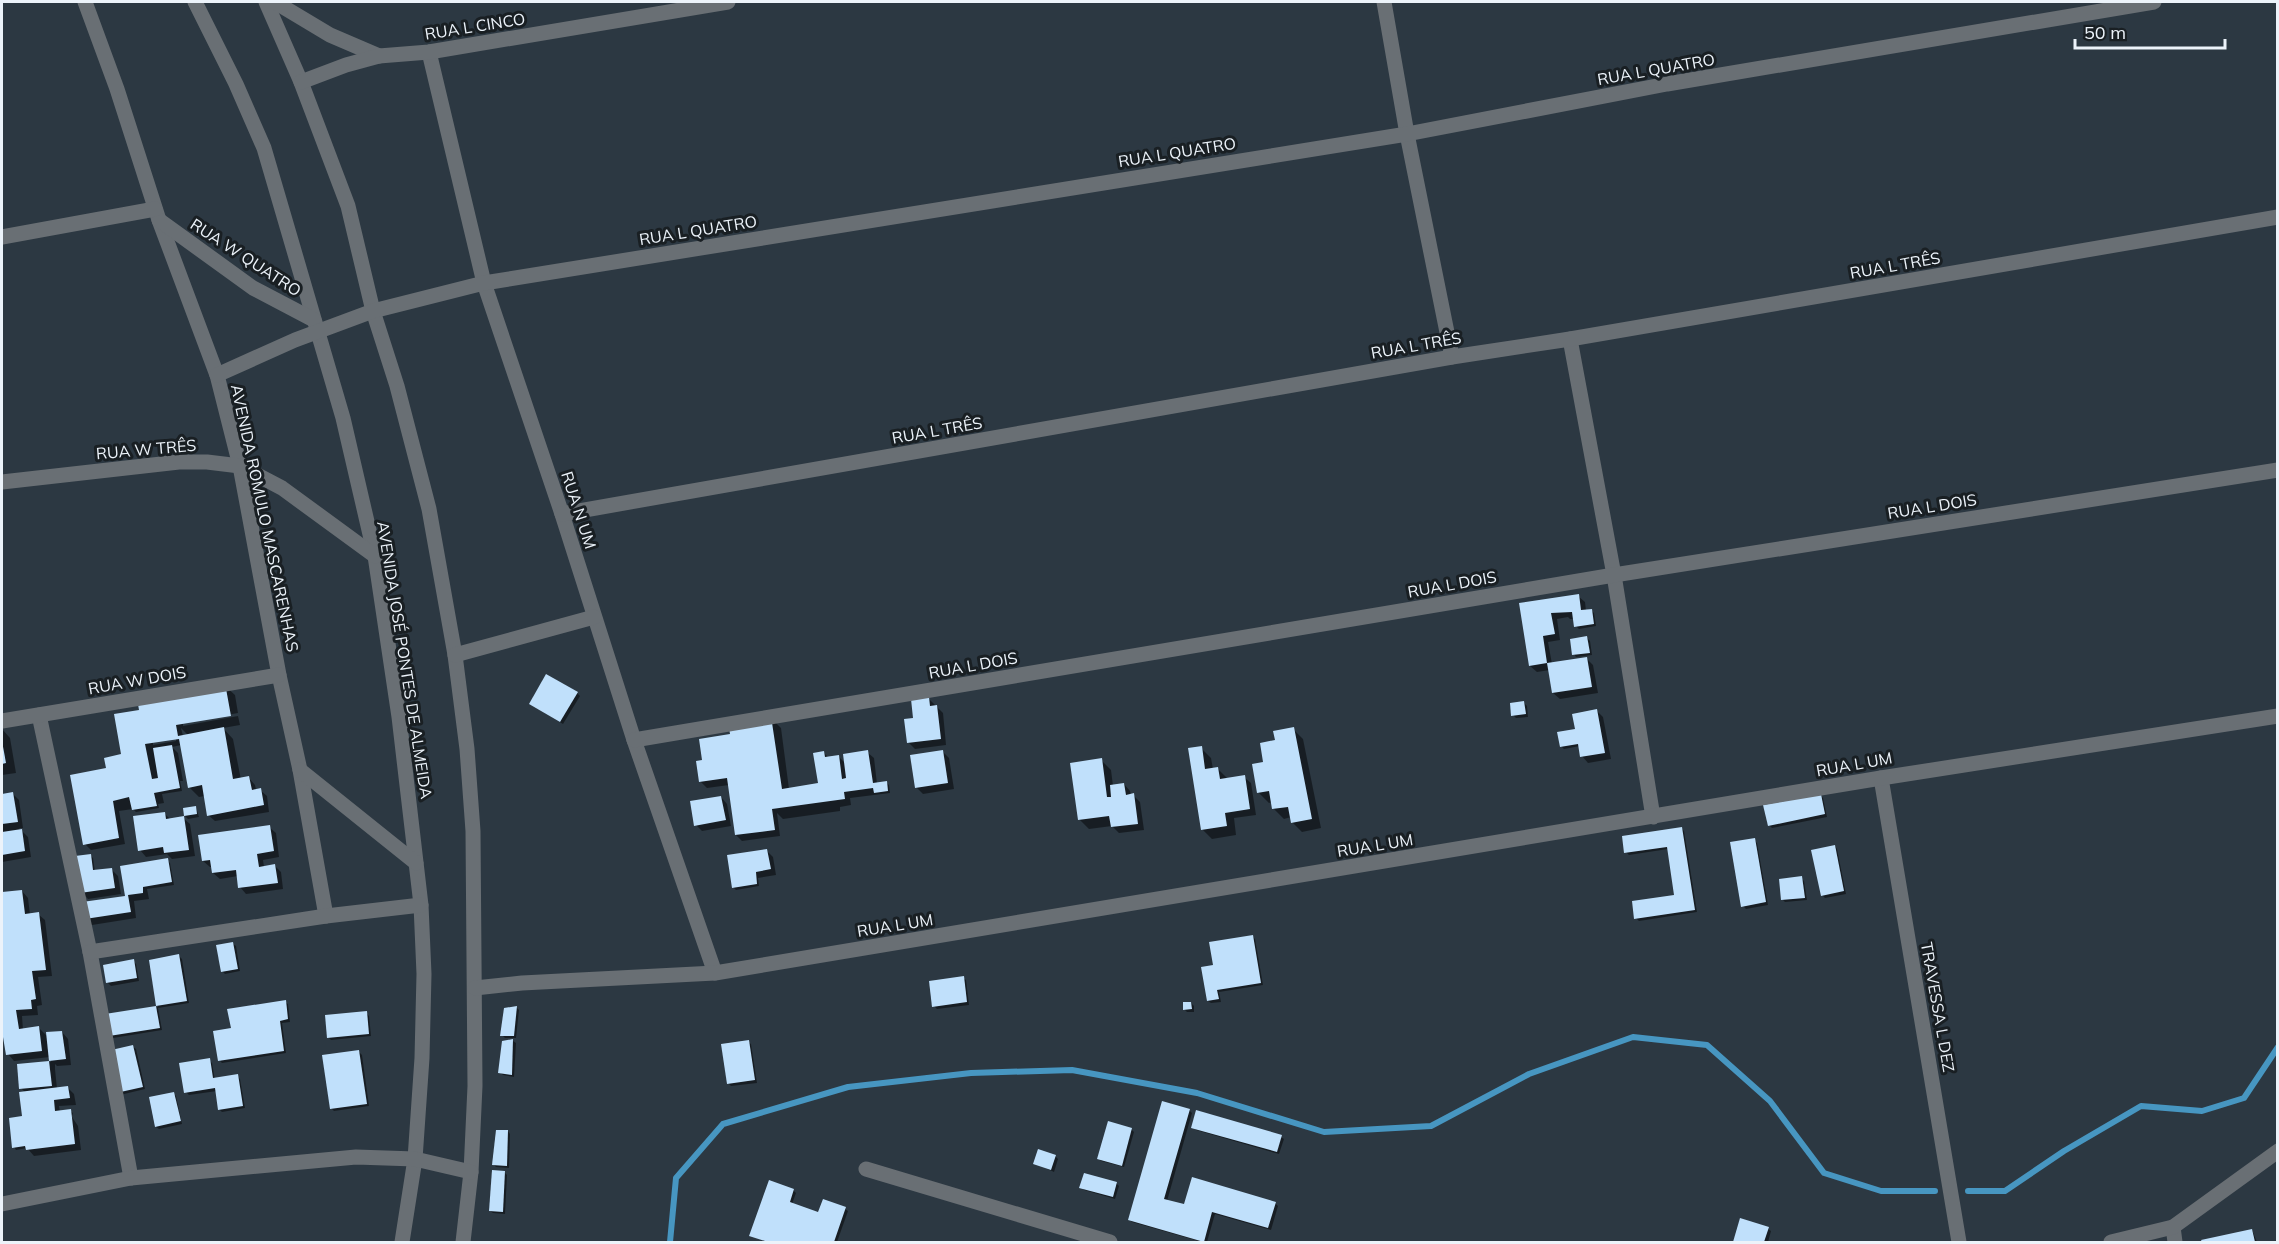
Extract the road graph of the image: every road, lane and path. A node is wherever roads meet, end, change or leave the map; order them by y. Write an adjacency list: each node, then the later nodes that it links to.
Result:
1 (85, 2): 12 (street, AVENIDA ROMULO MASCARENHAS)
2 (195, 2): 17 (street, AVENIDA JOSÉ PONTES DE ALMEIDA)
3 (266, 2): 10 (street)
4 (275, 2): 9 (street)
5 (728, 2): 8 (street, RUA L CINCO)
6 (1384, 2): 11 (street)
7 (2154, 2): 11 (street, RUA L QUATRO)
8 (429, 52): 9 (street, RUA L CINCO); 15 (street, RUA N UM)
9 (379, 56): 10 (street, RUA L CINCO)
10 (301, 82): 16 (street)
11 (1407, 134): 15 (street, RUA L QUATRO); 19 (street)
12 (157, 215): 14 (street); 17 (street, RUA W QUATRO); 20 (street, AVENIDA ROMULO MASCARENHAS)
13 (2277, 217): 18 (street, RUA L TRÊS)
14 (2, 237)
15 (484, 283): 16 (street, RUA L QUATRO); 24 (street, RUA N UM)
16 (373, 311): 17 (street, RUA L QUATRO); 28 (street)
17 (316, 326): 20 (street, RUA L QUATRO); 25 (street, AVENIDA JOSÉ PONTES DE ALMEIDA)
18 (1570, 339): 19 (street, RUA L TRÊS); 26 (street)
19 (1452, 357): 24 (street, RUA L TRÊS)
20 (217, 375): 21 (street, AVENIDA ROMULO MASCARENHAS)
21 (240, 466): 23 (street, RUA W TRÊS); 25 (street, RUA W TRÊS); 29 (street, AVENIDA ROMULO MASCARENHAS)
22 (2277, 470): 26 (street, RUA L DOIS)
23 (2, 482)
24 (562, 514): 27 (street, RUA N UM)
25 (375, 556): 37 (street, AVENIDA JOSÉ PONTES DE ALMEIDA)
26 (1614, 575): 33 (street, RUA L DOIS); 36 (street)
27 (594, 617): 28 (street); 33 (street, RUA N UM)
28 (454, 655): 42 (street)
29 (279, 675): 30 (street, RUA W DOIS); 34 (street, AVENIDA ROMULO MASCARENHAS)
30 (39, 715): 32 (street, RUA W DOIS); 40 (street)
31 (2277, 716): 35 (street, RUA L UM)
32 (2, 721)
33 (634, 740): 41 (street, RUA N UM)
34 (300, 770): 37 (street); 39 (street, AVENIDA ROMULO MASCARENHAS)
35 (1881, 778): 36 (street, RUA L UM); 53 (street, TRAVESSA L DEZ)
36 (1653, 817): 41 (street, RUA L UM)
37 (416, 863): 38 (street, AVENIDA JOSÉ PONTES DE ALMEIDA)
38 (421, 905): 39 (street); 44 (street, AVENIDA JOSÉ PONTES DE ALMEIDA)
39 (326, 916): 40 (street)
40 (90, 952): 47 (street)
41 (715, 973): 42 (street, RUA L UM)
42 (475, 988): 46 (street)
43 (2277, 1151): 49 (street)
44 (415, 1159): 46 (street); 47 (street); 50 (street, AVENIDA JOSÉ PONTES DE ALMEIDA)
45 (866, 1169): 52 (street)
46 (471, 1172): 51 (street)
47 (131, 1178): 48 (street)
48 (2, 1204)
49 (2174, 1235): 54 (street)
50 (402, 1242)
51 (463, 1242)
52 (1110, 1242)
53 (1959, 1242)
54 (2111, 1242)

